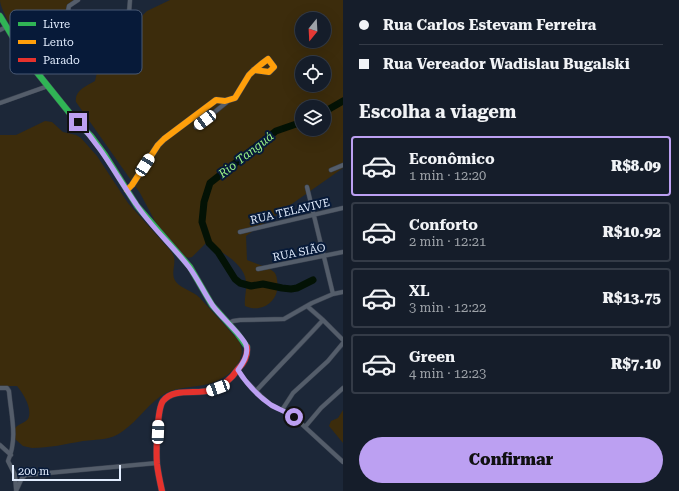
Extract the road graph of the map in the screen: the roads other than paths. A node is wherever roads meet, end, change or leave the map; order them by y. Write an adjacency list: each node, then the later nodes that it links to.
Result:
1 (78, 0): 3 (street)
2 (130, 0): 4 (street)
3 (68, 10)
4 (130, 10)
5 (0, 16): 6 (main road)
6 (3, 28): 7 (main road)
7 (10, 37)
8 (254, 70): 11 (main road)
9 (39, 74): 10 (main road)
10 (49, 86): 12 (street); 17 (main road)
11 (227, 102): 13 (street); 17 (main road)
12 (0, 103)
13 (196, 127)
14 (343, 165): 15 (street)
15 (332, 170)
16 (307, 187): 19 (street)
17 (127, 190): 28 (main road)
18 (343, 208): 19 (street, RUA TELAVIVE)
19 (314, 214): 20 (street, RUA TELAVIVE); 22 (street)
20 (240, 232)
21 (343, 252): 22 (street, RUA SIÃO)
22 (324, 256): 23 (street, RUA SIÃO); 24 (street)
23 (258, 269)
24 (333, 294): 25 (street); 26 (street)
25 (342, 294)
26 (307, 306): 27 (street); 28 (street)
27 (323, 320): 29 (street); 34 (street)
28 (228, 324): 31 (main road)
29 (343, 340)
30 (343, 343): 35 (street)
31 (238, 370): 34 (street); 40 (main road)
32 (0, 388): 38 (street)
33 (343, 388): 36 (street)
34 (256, 392): 35 (street)
35 (282, 410): 36 (street)
36 (305, 427): 39 (street)
37 (0, 445): 38 (street)
38 (11, 455): 41 (street)
39 (343, 462)
40 (157, 463): 41 (street); 42 (main road)
41 (16, 491)
42 (162, 491)

